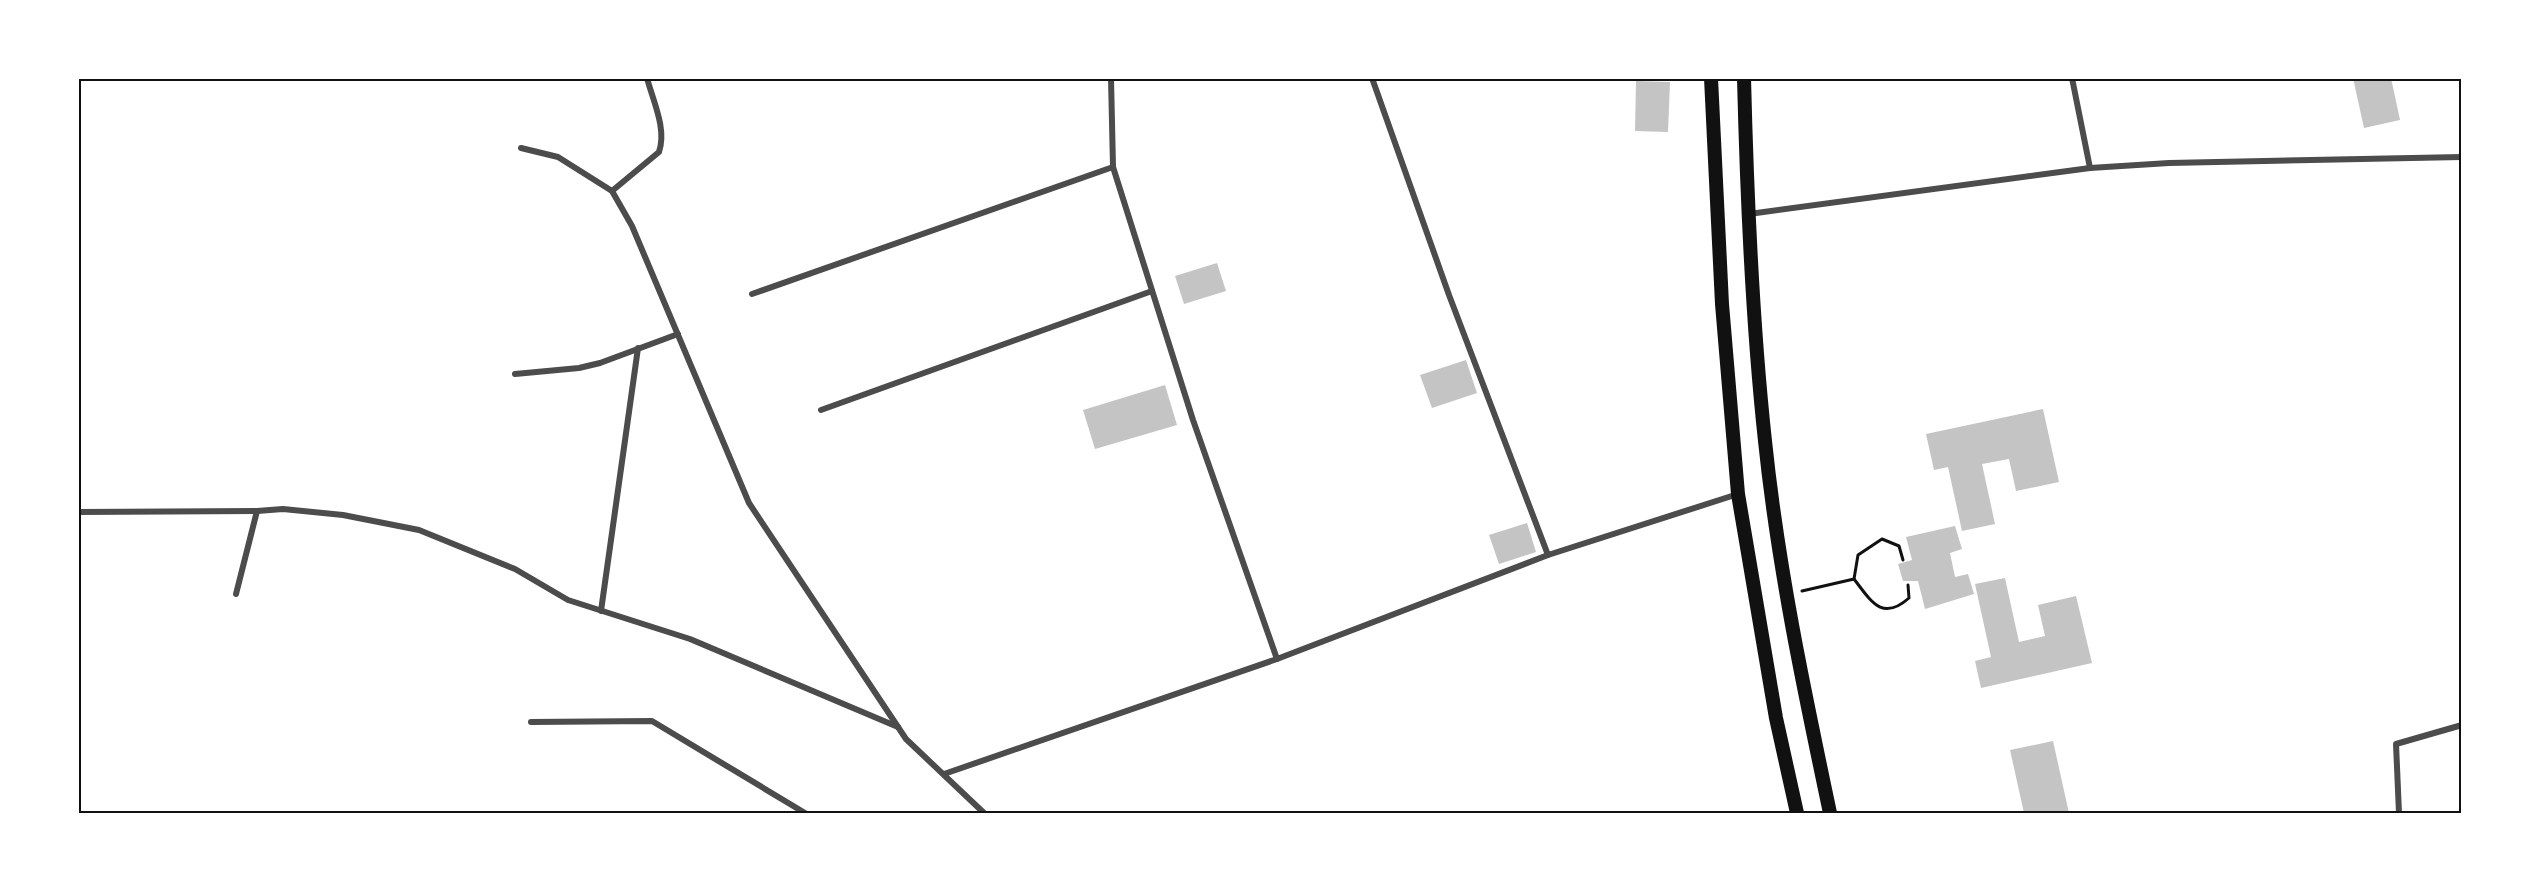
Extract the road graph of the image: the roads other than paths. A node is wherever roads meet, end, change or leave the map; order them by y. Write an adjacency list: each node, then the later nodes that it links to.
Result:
1 (647, 78): 11 (street)
2 (1111, 78): 9 (street)
3 (1372, 78): 22 (street)
4 (1711, 78): 19 (highway)
5 (1744, 78): 12 (highway)
6 (2072, 78): 10 (street)
7 (521, 148): 11 (street)
8 (2462, 157): 10 (street)
9 (1113, 167): 13 (street); 14 (street)
10 (2090, 168): 12 (street)
11 (612, 191): 15 (street)
12 (1748, 214): 33 (highway)
13 (1152, 291): 18 (street); 25 (street)
14 (752, 294)
15 (678, 334): 16 (street); 28 (street)
16 (638, 348): 17 (street); 24 (street)
17 (515, 374)
18 (821, 410)
19 (1738, 494): 22 (street); 32 (highway)
20 (257, 511): 21 (street); 23 (street); 24 (street)
21 (78, 512)
22 (1548, 555): 25 (street)
23 (236, 594)
24 (602, 611): 28 (street)
25 (1277, 659): 29 (street)
26 (531, 722): 30 (street)
27 (2462, 725): 34 (street)
28 (898, 727): 29 (street)
29 (944, 774): 31 (street)
30 (803, 813)
31 (984, 813)
32 (1797, 813)
33 (1830, 813)
34 (2399, 813)

